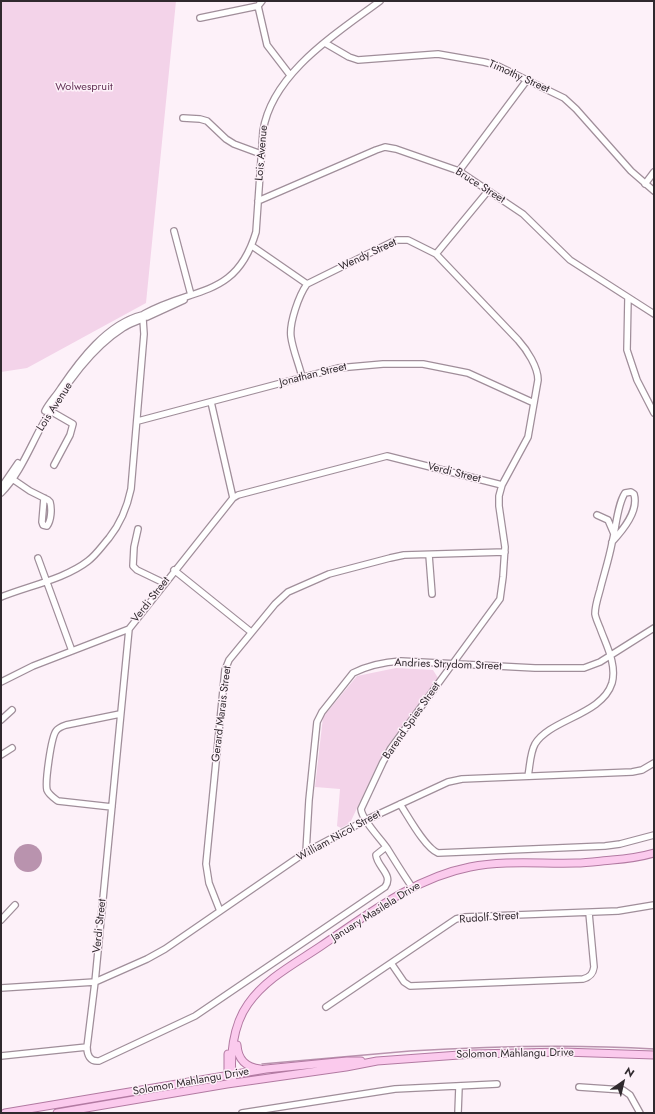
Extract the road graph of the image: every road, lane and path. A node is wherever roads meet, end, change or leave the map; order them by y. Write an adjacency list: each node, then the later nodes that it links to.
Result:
1 (380, 1): 4 (street, Lois Avenue)
2 (260, 4): 3 (street); 5 (street)
3 (200, 18)
4 (325, 43): 5 (street, Lois Avenue); 6 (street, Timothy Street)
5 (290, 75): 8 (street, Lois Avenue)
6 (527, 80): 9 (street); 11 (street, Timothy Street)
7 (183, 118): 8 (street)
8 (261, 154): 14 (street, Lois Avenue)
9 (459, 171): 12 (street, Bruce Street); 14 (street, Bruce Street)
10 (654, 172): 11 (street)
11 (645, 184): 13 (street, Timothy Street)
12 (488, 191): 17 (street); 20 (street, Bruce Street)
13 (654, 191)
14 (258, 201): 16 (street, Lois Avenue)
15 (174, 230): 19 (street)
16 (252, 246): 18 (street); 19 (street, Lois Avenue)
17 (436, 254): 18 (street, Wendy Street); 25 (street, Wendy Street)
18 (307, 284): 23 (street)
19 (190, 295): 22 (street, Lois Avenue)
20 (628, 298): 21 (street, Bruce Street); 27 (street)
21 (654, 314)
22 (144, 317): 26 (street, Lois Avenue); 28 (street)
23 (302, 377): 24 (street, Jonathan Street); 25 (street, Jonathan Street)
24 (211, 402): 28 (street, Jonathan Street); 35 (street)
25 (534, 403): 31 (street, Barend Spies Street)
26 (48, 409): 29 (street); 30 (street, Lois Avenue)
27 (654, 413)
28 (138, 421): 44 (street)
29 (54, 465)
30 (11, 478): 32 (street, Lois Avenue); 33 (street, Lois Avenue); 34 (street)
31 (502, 485): 35 (street, Verdi Street); 40 (street, Barend Spies Street)
32 (1, 488)
33 (1, 493)
34 (44, 498)
35 (233, 498): 43 (street, Verdi Street)
36 (597, 515): 38 (street)
37 (138, 529): 45 (street)
38 (614, 534): 39 (street); 39 (street)
39 (612, 542): 52 (street)
40 (505, 552): 41 (street, Gerard Marais Street); 53 (street, Barend Spies Street)
41 (429, 555): 46 (street); 50 (street, Gerard Marais Street)
42 (38, 558): 44 (street)
43 (174, 570): 45 (street, Verdi Street); 50 (street)
44 (46, 581): 47 (street); 51 (street)
45 (164, 583): 49 (street, Verdi Street)
46 (432, 594)
47 (1, 597)
48 (654, 628): 52 (street, Andries Strydom Street)
49 (128, 629): 51 (street); 56 (street, Verdi Street)
50 (251, 632): 72 (street, Gerard Marais Street)
51 (72, 651): 54 (street)
52 (610, 656): 53 (street, Andries Strydom Street); 61 (street)
53 (453, 664): 64 (street, Barend Spies Street); 67 (street, Andries Strydom Street)
54 (1, 682)
55 (12, 710): 57 (street)
56 (120, 714): 63 (street, Verdi Street); 63 (street)
57 (1, 720)
58 (12, 748): 59 (street)
59 (1, 755)
60 (654, 763): 61 (street, William Nicol Street)
61 (528, 776): 62 (street, William Nicol Street)
62 (400, 804): 64 (street, William Nicol Street); 65 (street)
63 (112, 806): 77 (street, Verdi Street)
64 (366, 820): 66 (street); 67 (street, William Nicol Street)
65 (654, 835)
66 (386, 847): 69 (street); 81 (street, January Masilela Drive)
67 (306, 852): 72 (street, William Nicol Street)
68 (654, 853): 69 (main road, January Masilela Drive)
69 (412, 887): 76 (main road, January Masilela Drive)
70 (15, 905): 74 (street)
71 (654, 905): 73 (street, Rudolf Street)
72 (220, 911): 77 (street, William Nicol Street)
73 (589, 913): 75 (street, Rudolf Street); 75 (street)
74 (1, 919)
75 (391, 963): 79 (street, Rudolf Street)
76 (273, 978): 80 (main road, January Masilela Drive); 86 (main road, January Masilela Drive)
77 (94, 982): 78 (street, William Nicol Street); 81 (street, Verdi Street)
78 (1, 988)
79 (326, 1007)
80 (236, 1031): 85 (main road); 86 (main road, January Masilela Drive)
81 (87, 1047): 83 (street)
82 (654, 1055): 84 (main road, Solomon Mahlangu Drive)
83 (1, 1056)
84 (377, 1061): 85 (main road, Solomon Mahlangu Drive); 86 (main road, Solomon Mahlangu Drive)
85 (266, 1069): 86 (main road, Solomon Mahlangu Drive)
86 (231, 1079): 90 (main road, Solomon Mahlangu Drive); 91 (main road, Solomon Mahlangu Drive)
87 (497, 1084): 88 (street)
88 (459, 1087): 92 (street); 93 (street)
89 (580, 1087): 94 (street)
90 (5, 1113)
91 (57, 1113)
92 (242, 1113)
93 (458, 1113)
94 (640, 1113)

